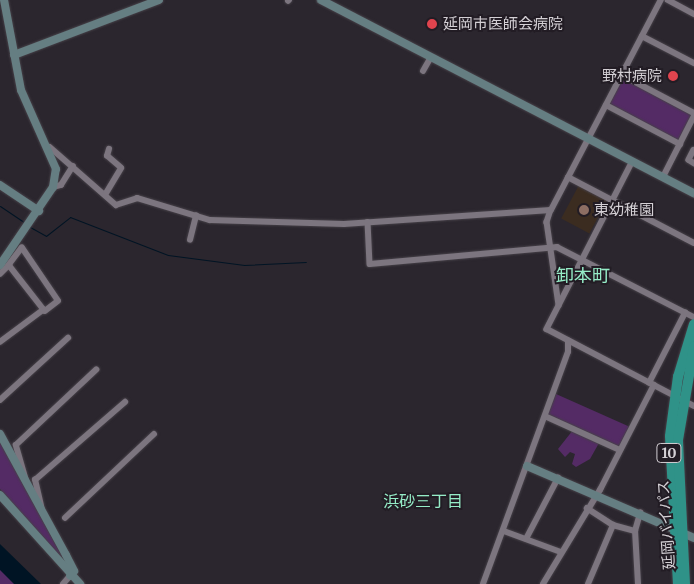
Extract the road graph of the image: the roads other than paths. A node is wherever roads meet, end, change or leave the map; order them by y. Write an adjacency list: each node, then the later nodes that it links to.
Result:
1 (4, 0): 8 (street)
2 (159, 0): 8 (street)
3 (321, 0): 9 (street)
4 (661, 0): 7 (street)
5 (668, 0): 6 (street)
6 (694, 14)
7 (642, 36): 10 (street); 12 (street)
8 (14, 55): 17 (street)
9 (431, 56): 11 (street); 15 (street)
10 (694, 63)
11 (424, 71)
12 (622, 75): 13 (street); 14 (street)
13 (606, 104): 15 (street); 16 (street)
14 (694, 114): 16 (street)
15 (588, 138): 20 (street); 23 (street)
16 (680, 144): 24 (street)
17 (50, 147): 22 (street); 26 (street)
18 (109, 149): 28 (street)
19 (694, 150): 21 (street)
20 (633, 161): 24 (street); 29 (street)
21 (694, 163)
22 (73, 166): 26 (street); 28 (street)
23 (568, 177): 29 (street); 30 (street)
24 (663, 177): 27 (street)
25 (0, 185): 31 (street)
26 (53, 187): 31 (street)
27 (694, 193)
28 (105, 195): 32 (street)
29 (613, 200): 35 (street); 37 (street)
30 (551, 210): 33 (street); 36 (street)
31 (38, 211): 38 (street)
32 (196, 216): 33 (street); 34 (street)
33 (368, 222): 36 (street)
34 (190, 240)
35 (694, 243)
36 (551, 248): 37 (street); 41 (street)
37 (582, 260): 41 (street); 43 (street)
38 (0, 265)
39 (9, 265): 40 (street); 42 (street); 42 (street)
40 (0, 274)
41 (559, 305): 47 (street)
42 (43, 310): 48 (street)
43 (685, 313): 44 (street); 51 (street)
44 (694, 317)
45 (694, 324): 52 (highway, 延岡バイパス / 10)
46 (68, 338): 53 (street)
47 (568, 341): 51 (street); 56 (street)
48 (0, 342)
49 (694, 346): 52 (highway, 延岡バイパス / 10)
50 (96, 370): 62 (street)
51 (651, 384): 52 (street); 59 (street)
52 (678, 399): 55 (street); 72 (highway, 延岡バイパス / 10)
53 (0, 400)
54 (125, 402): 66 (street)
55 (694, 406)
56 (545, 416): 59 (street); 60 (street)
57 (0, 434): 62 (street)
58 (154, 434): 68 (street)
59 (620, 450): 63 (street)
60 (527, 466): 61 (street); 70 (street)
61 (558, 478): 63 (street); 74 (street)
62 (26, 481): 66 (street)
63 (597, 493): 65 (street); 67 (street)
64 (0, 495): 76 (street)
65 (587, 508): 69 (street); 75 (street)
66 (42, 510): 76 (street)
67 (640, 513): 71 (street); 72 (street)
68 (65, 518)
69 (612, 525): 71 (street); 77 (street)
70 (504, 531): 74 (street); 79 (street)
71 (635, 531): 81 (street)
72 (678, 531): 73 (street); 82 (highway, 延岡バイパス / 10); 83 (highway, 延岡バイパス / 10)
73 (694, 538)
74 (526, 539): 75 (street)
75 (561, 552): 80 (street)
76 (67, 580): 78 (street)
77 (590, 583)
78 (80, 584)
79 (483, 584)
80 (542, 584)
81 (638, 584)
82 (678, 584)
83 (685, 584)

